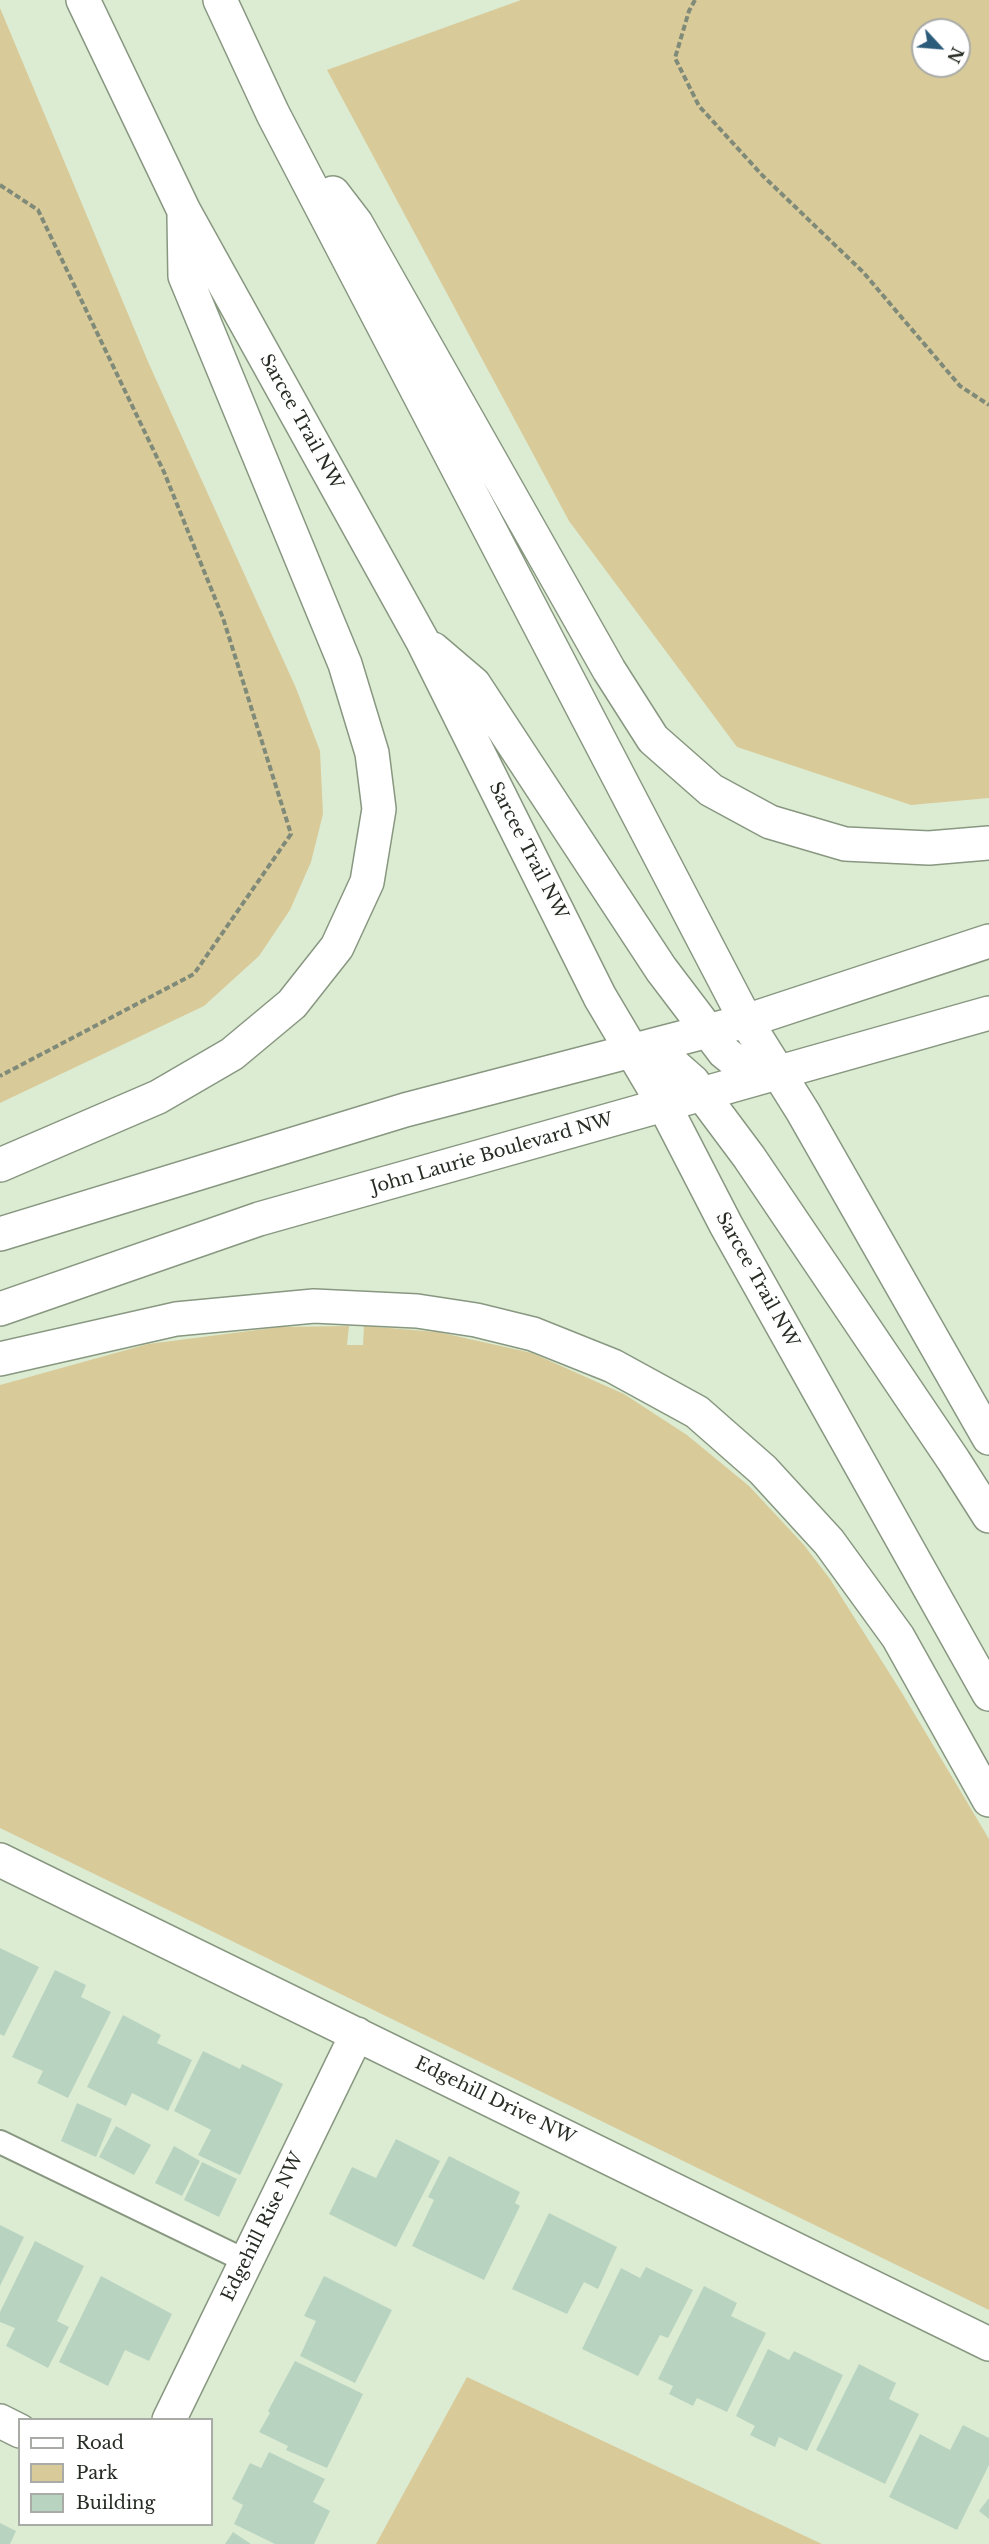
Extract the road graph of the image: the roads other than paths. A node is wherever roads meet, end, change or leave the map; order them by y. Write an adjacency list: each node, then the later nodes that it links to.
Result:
1 (83, 0): 4 (main road, Sarcee Trail NW)
2 (220, 0): 3 (main road)
3 (273, 114): 6 (main road); 9 (main road)
4 (184, 211): 5 (main road, Sarcee Trail NW); 15 (main road)
5 (422, 640): 10 (main road); 11 (main road, Sarcee Trail NW)
6 (989, 843)
7 (989, 940): 9 (main road)
8 (989, 1013): 12 (main road, John Laurie Boulevard NW)
9 (746, 1021): 10 (main road); 12 (main road)
10 (710, 1030): 11 (main road); 12 (main road)
11 (632, 1050): 13 (main road); 14 (main road, Sarcee Trail NW); 16 (main road)
12 (780, 1074): 13 (main road, John Laurie Boulevard NW); 19 (main road)
13 (703, 1096): 14 (main road, John Laurie Boulevard NW); 20 (main road)
14 (664, 1105): 17 (main road, John Laurie Boulevard NW); 21 (main road, Sarcee Trail NW)
15 (0, 1165)
16 (0, 1234)
17 (0, 1309)
18 (0, 1359): 22 (main road)
19 (989, 1438)
20 (989, 1516)
21 (989, 1694)
22 (989, 1800)
23 (0, 1860): 24 (main road, Edgehill Drive NW)
24 (357, 2034): 26 (main road, Edgehill Rise NW); 27 (main road, Edgehill Drive NW)
25 (0, 2142): 26 (lane)
26 (246, 2261): 28 (main road, Edgehill Rise NW)
27 (989, 2344)
28 (170, 2418)
29 (0, 2421): 30 (main road)
30 (18, 2430)

